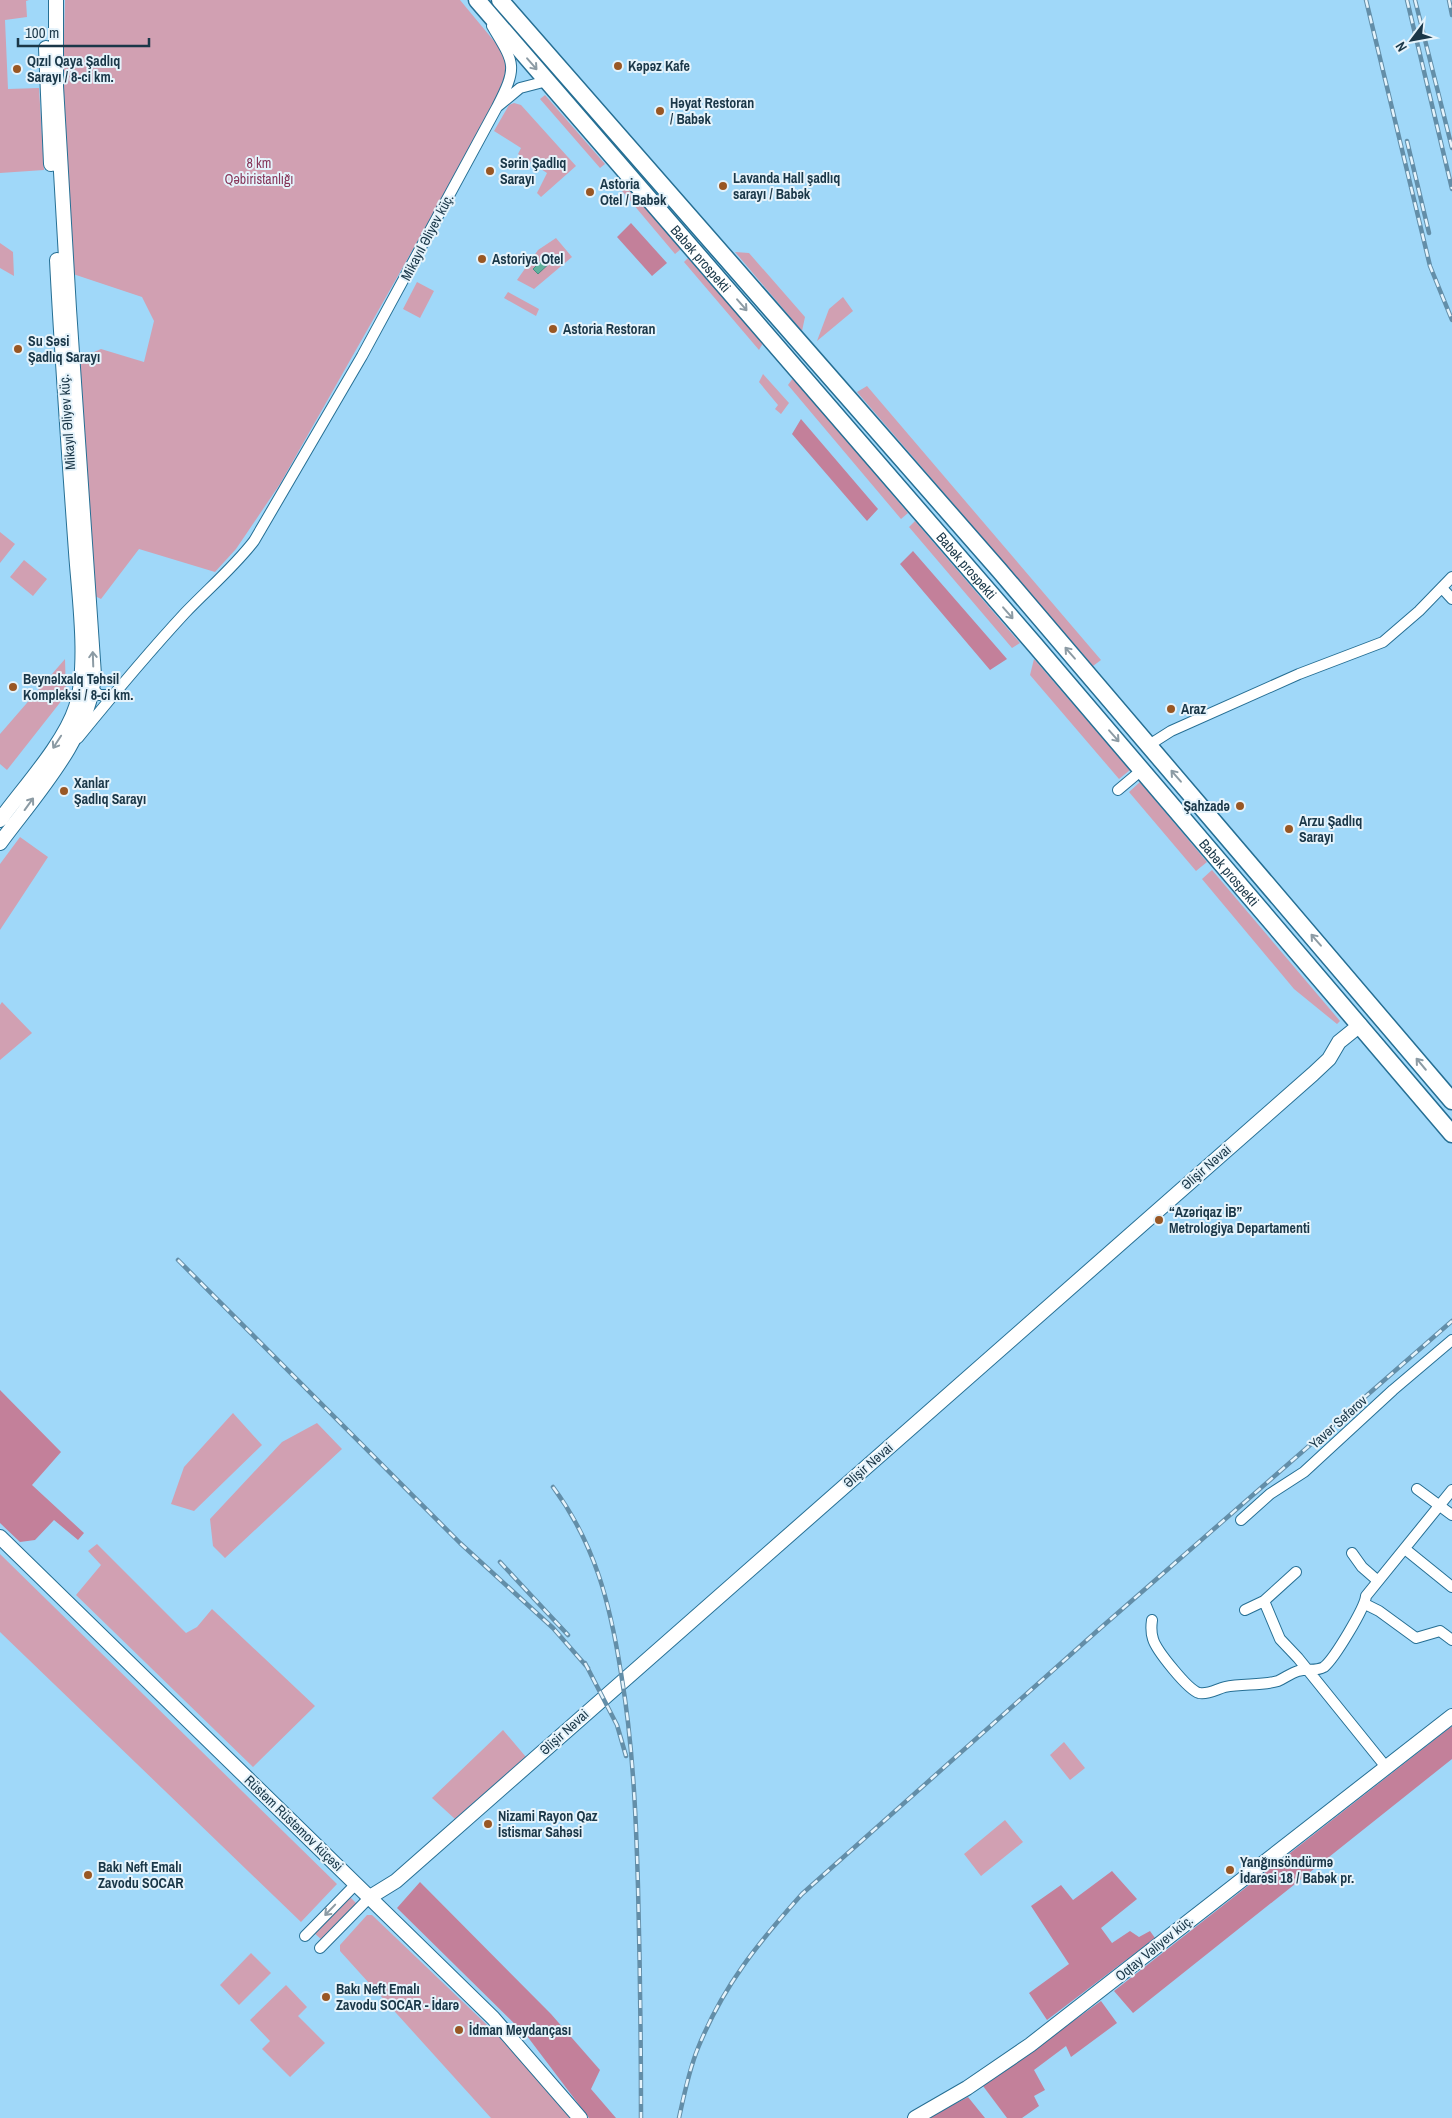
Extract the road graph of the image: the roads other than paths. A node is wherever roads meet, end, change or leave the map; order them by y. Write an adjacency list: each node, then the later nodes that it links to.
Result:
1 (47, 0): 16 (street, Mikayıl Əliyev küç.)
2 (56, 0): 13 (street, one-way to 2)
3 (477, 0): 5 (main road, Babək prospekti, one-way to 5); 6 (street, Mikayıl Əliyev küç.)
4 (500, 0): 8 (main road, Babək prospekti)
5 (547, 81): 6 (street); 7 (main road, Babək prospekti, one-way to 7)
6 (497, 107): 14 (street, Mikayıl Əliyev küç.)
7 (774, 342): 8 (main road); 9 (main road, Babək prospekti)
8 (844, 392): 10 (main road, Babək prospekti)
9 (936, 530): 10 (main road); 19 (main road, Babək prospekti, one-way to 19)
10 (999, 570): 17 (main road, Babək prospekti, one-way to 10)
11 (1449, 582): 12 (street); 17 (street)
12 (1452, 599)
13 (93, 689): 14 (street); 15 (street)
14 (113, 694): 15 (street); 18 (street, Mikayıl Əliyev küç.)
15 (88, 710): 16 (street); 18 (street)
16 (69, 722): 21 (street, Mikayıl Əliyev küç., one-way to 21)
17 (1149, 745): 24 (main road, Babək prospekti, one-way to 17)
18 (63, 757): 22 (street, one-way to 18)
19 (1143, 769): 20 (street); 23 (main road, Babək prospekti)
20 (1118, 790)
21 (0, 820)
22 (0, 843)
23 (1360, 1025): 25 (main road, Babək prospekti); 47 (street, Əlişir Nəvai)
24 (1452, 1101)
25 (1452, 1134)
26 (1452, 1340): 31 (street, Yavər Səfərov)
27 (1417, 1489): 29 (street)
28 (1452, 1490): 29 (street)
29 (1440, 1506): 30 (street); 33 (street)
30 (1452, 1515)
31 (1241, 1520)
32 (0, 1537): 46 (street, Rüstəm Rüstəmov küçəsi)
33 (1405, 1549): 36 (street); 37 (street)
34 (1352, 1553): 36 (street)
35 (1296, 1572): 38 (street)
36 (1378, 1581): 39 (street)
37 (1452, 1587)
38 (1264, 1601): 40 (street); 43 (street)
39 (1366, 1604): 42 (street); 43 (street)
40 (1245, 1610)
41 (1152, 1620): 43 (street)
42 (1452, 1640)
43 (1308, 1670): 45 (street)
44 (1452, 1716): 45 (street, Oqtay Vəliyev küç.)
45 (1386, 1767): 51 (street, Oqtay Vəliyev küç.)
46 (356, 1884): 47 (street, Rüstəm Rüstəmov küçəsi); 48 (street, one-way to 48)
47 (370, 1897): 49 (street); 50 (street, Rüstəm Rüstəmov küçəsi)
48 (304, 1936)
49 (320, 1948)
50 (580, 2118)
51 (915, 2118)

